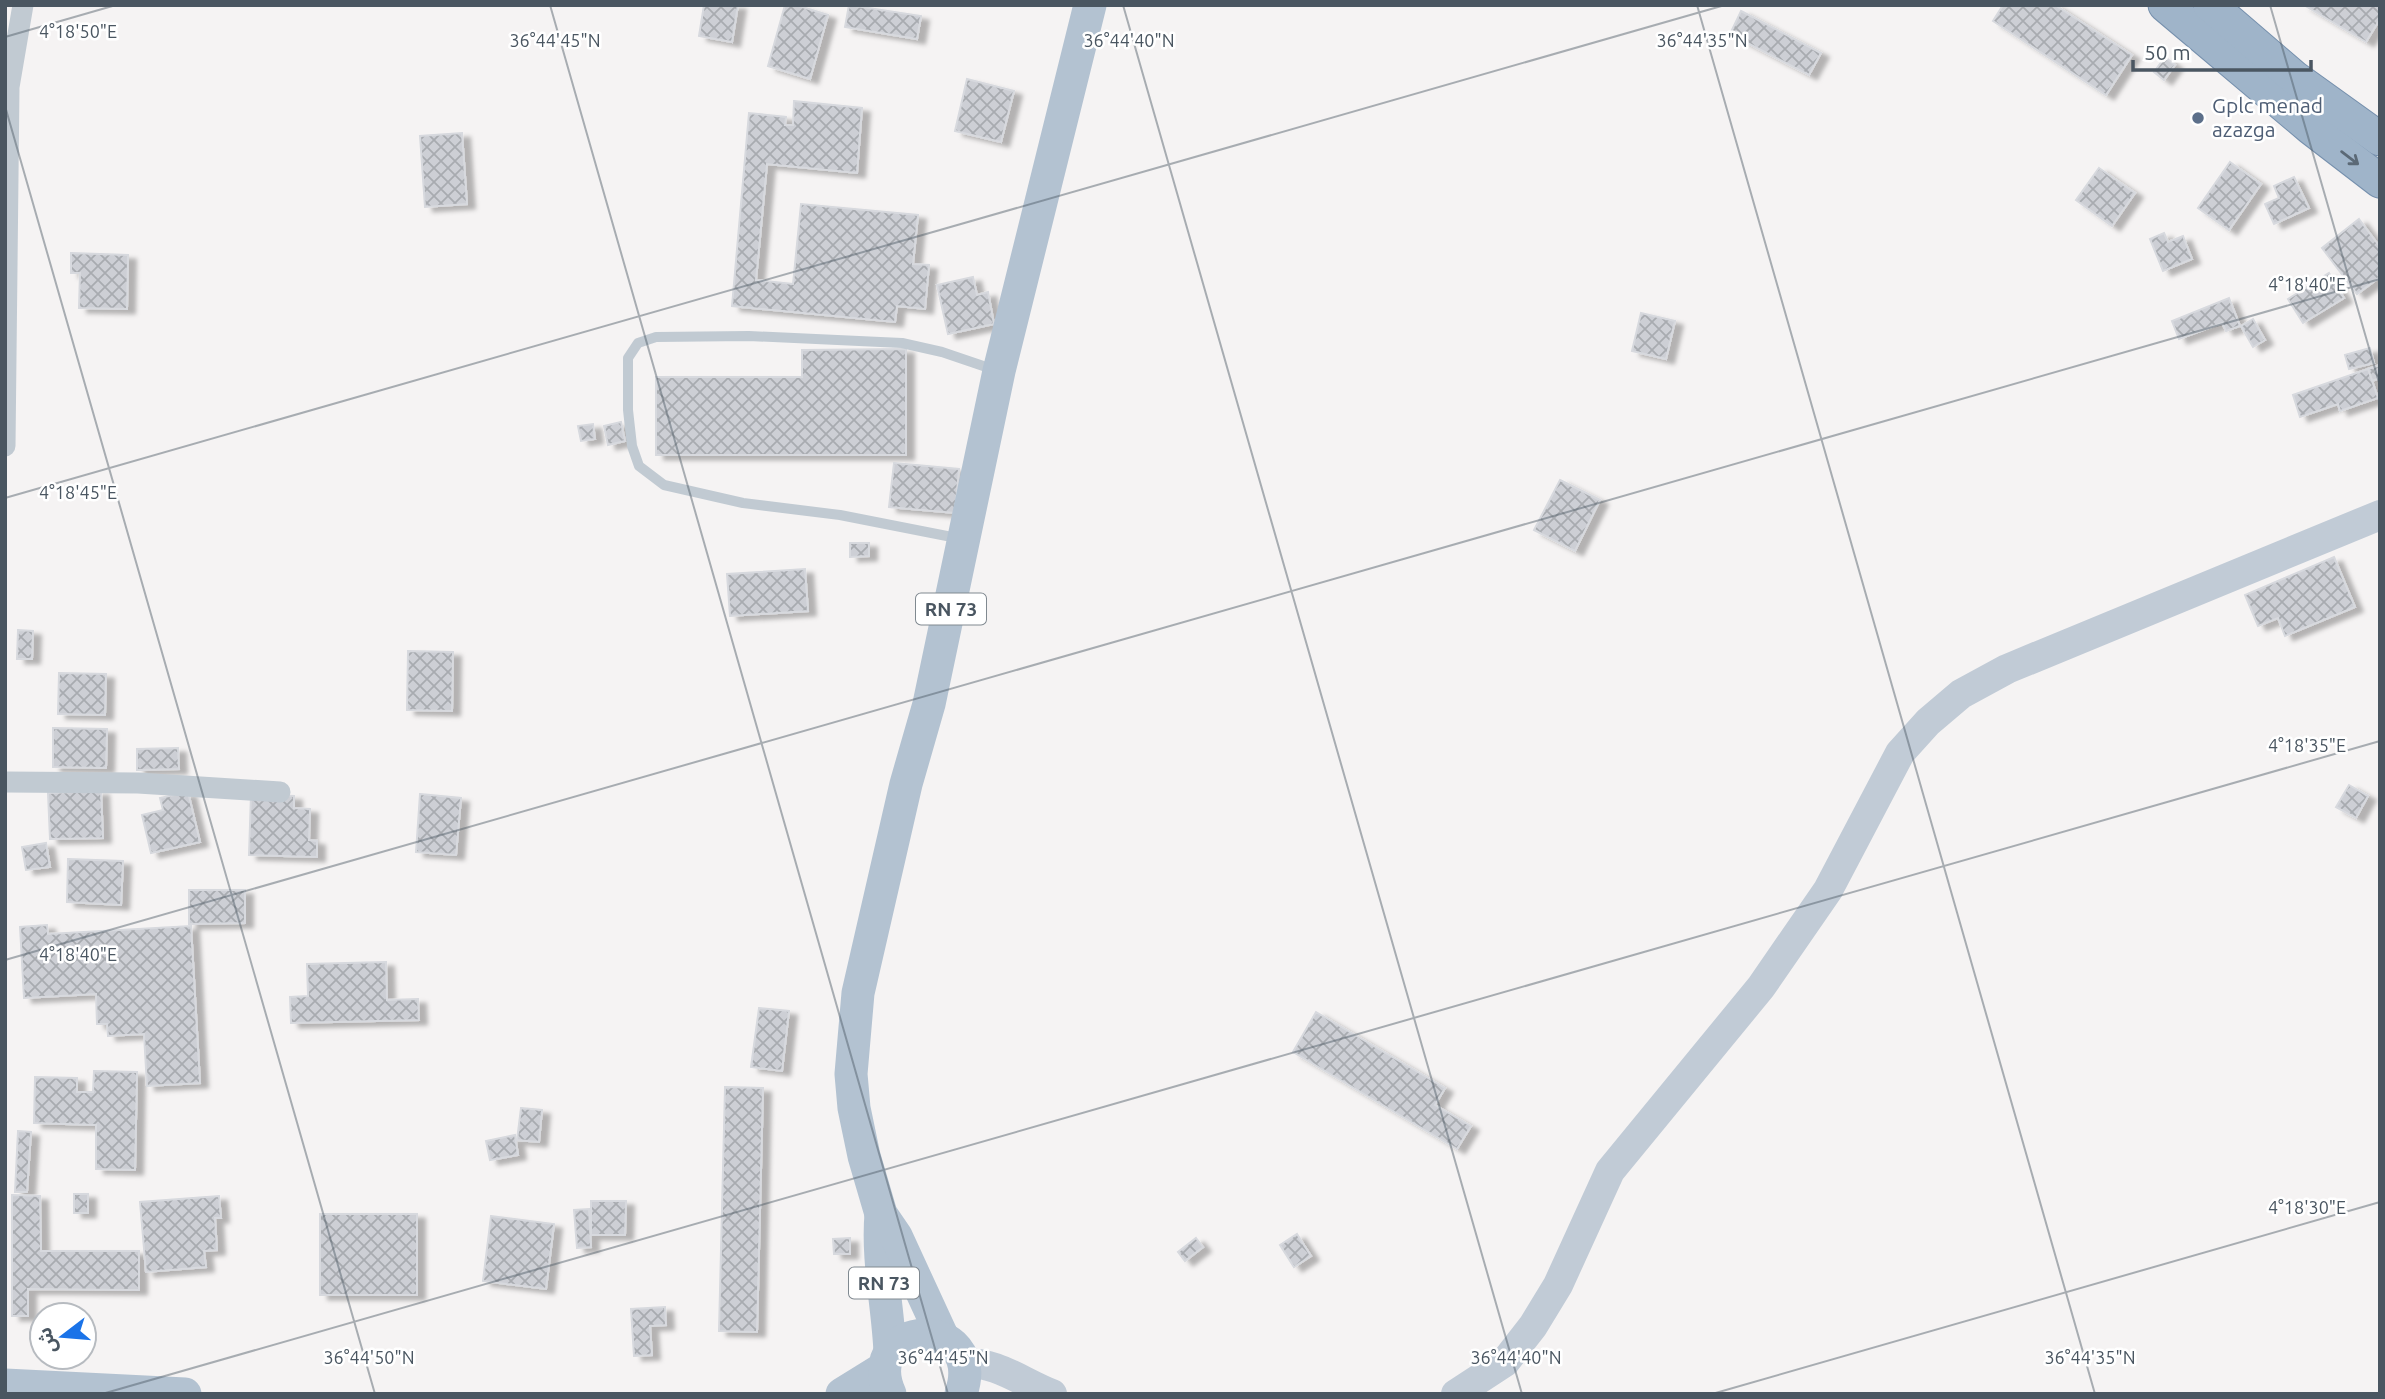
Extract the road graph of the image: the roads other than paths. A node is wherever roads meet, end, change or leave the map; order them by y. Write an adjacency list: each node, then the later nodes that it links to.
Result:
1 (23, 5): 8 (street)
2 (1089, 5): 7 (main road, RN 73)
3 (2165, 5): 6 (highway, one-way to 6)
4 (2210, 5): 5 (highway)
5 (2380, 139)
6 (2380, 180)
7 (999, 371): 10 (main road, RN 73); 10 (lane)
8 (5, 446)
9 (2380, 515): 21 (main road)
10 (964, 540): 13 (main road, RN 73)
11 (5, 782): 12 (street)
12 (280, 792)
13 (881, 1214): 14 (main road, RN 73); 15 (main road, RN 73)
14 (943, 1338): 15 (main road); 16 (main road)
15 (888, 1371): 19 (main road)
16 (962, 1379): 20 (main road)
17 (5, 1385): 18 (main road)
18 (185, 1394)
19 (842, 1394)
20 (1052, 1394)
21 (1456, 1394)

